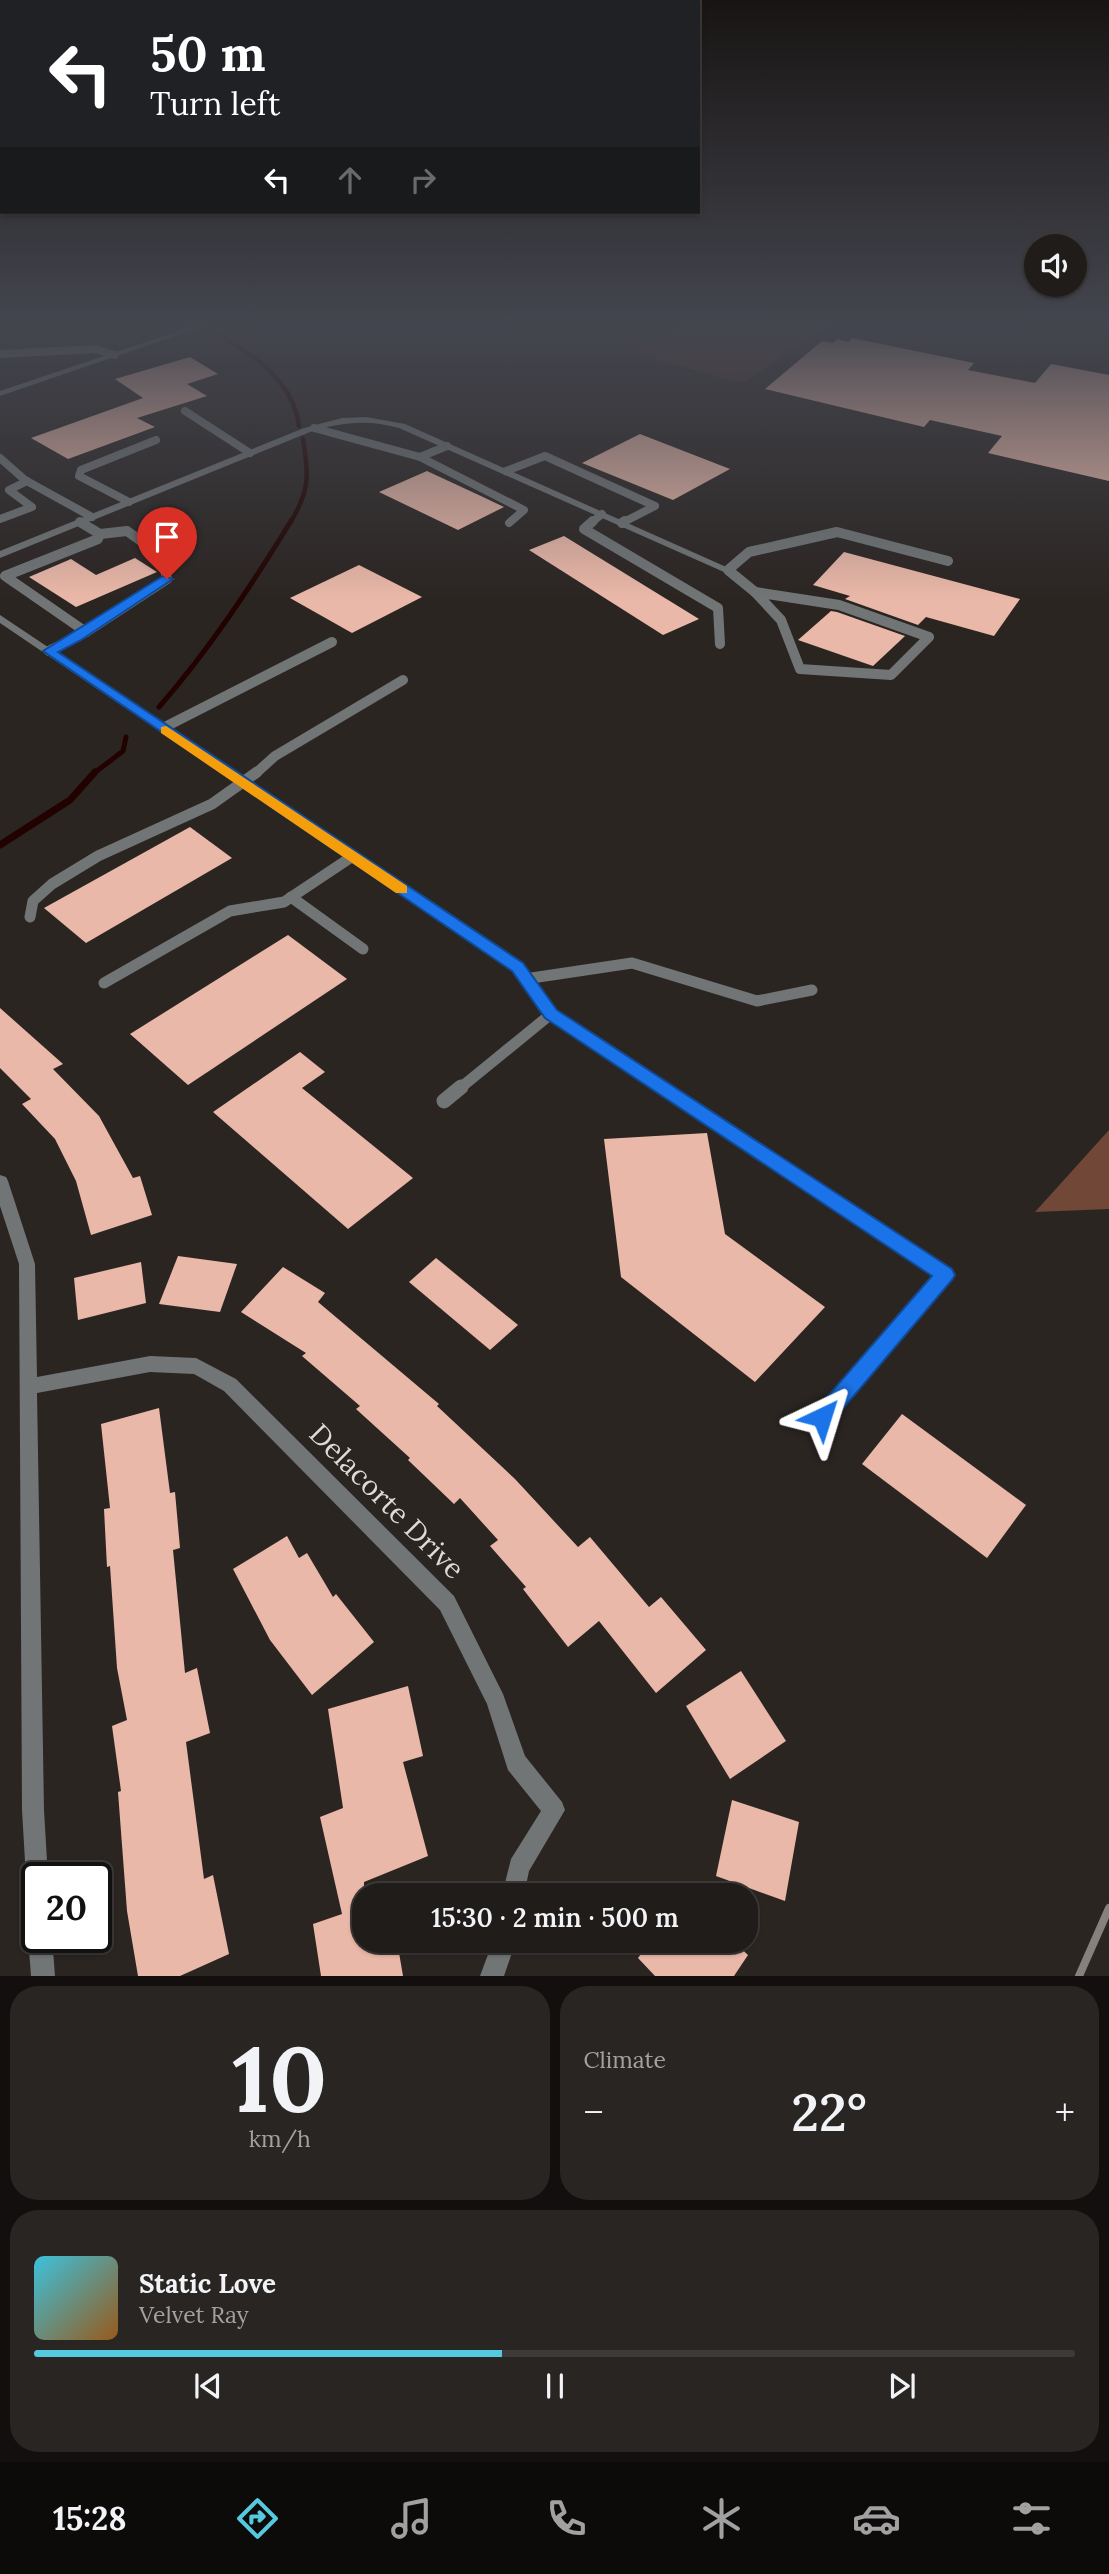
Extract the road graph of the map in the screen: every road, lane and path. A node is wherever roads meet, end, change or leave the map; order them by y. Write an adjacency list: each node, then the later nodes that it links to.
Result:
1 (190, 414): 5 (lane)
2 (314, 428): 4 (street); 5 (street); 6 (lane)
3 (156, 440): 10 (lane)
4 (447, 446): 6 (lane); 8 (street)
5 (250, 453): 10 (street)
6 (420, 457): 15 (lane)
7 (0, 458): 9 (lane)
8 (506, 471): 11 (street); 16 (lane)
9 (27, 481): 12 (lane); 13 (lane)
10 (129, 502): 12 (street)
11 (602, 514): 16 (street); 25 (lane)
12 (92, 517): 14 (street)
13 (0, 519)
14 (80, 522): 17 (lane); 18 (street)
15 (509, 523)
16 (622, 523): 20 (street)
17 (100, 534): 23 (lane); 23 (lane)
18 (0, 555)
19 (948, 561): 20 (lane)
20 (728, 570): 21 (lane)
21 (755, 592): 21 (lane)
22 (0, 618): 26 (street)
23 (86, 632): 26 (lane)
24 (332, 642): 28 (lane)
25 (720, 644)
26 (49, 651): 28 (street)
27 (403, 680): 29 (lane)
28 (163, 728): 29 (street)
29 (246, 784): 30 (street); 32 (lane)
30 (353, 856): 31 (lane); 34 (street)
31 (290, 897): 33 (lane); 35 (lane)
32 (30, 916)
33 (363, 949)
34 (526, 979): 36 (lane); 37 (street)
35 (104, 983)
36 (812, 990)
37 (551, 1014): 38 (lane); 41 (lane)
38 (444, 1101)
39 (0, 1181): 40 (street)
40 (29, 1387): 42 (street); 43 (street, Delacorte Drive)
41 (822, 1417)
42 (36, 1862)
43 (516, 1883)
44 (41, 1953): 46 (street)
45 (500, 1953): 47 (street)
46 (43, 1976)
47 (492, 1976)

